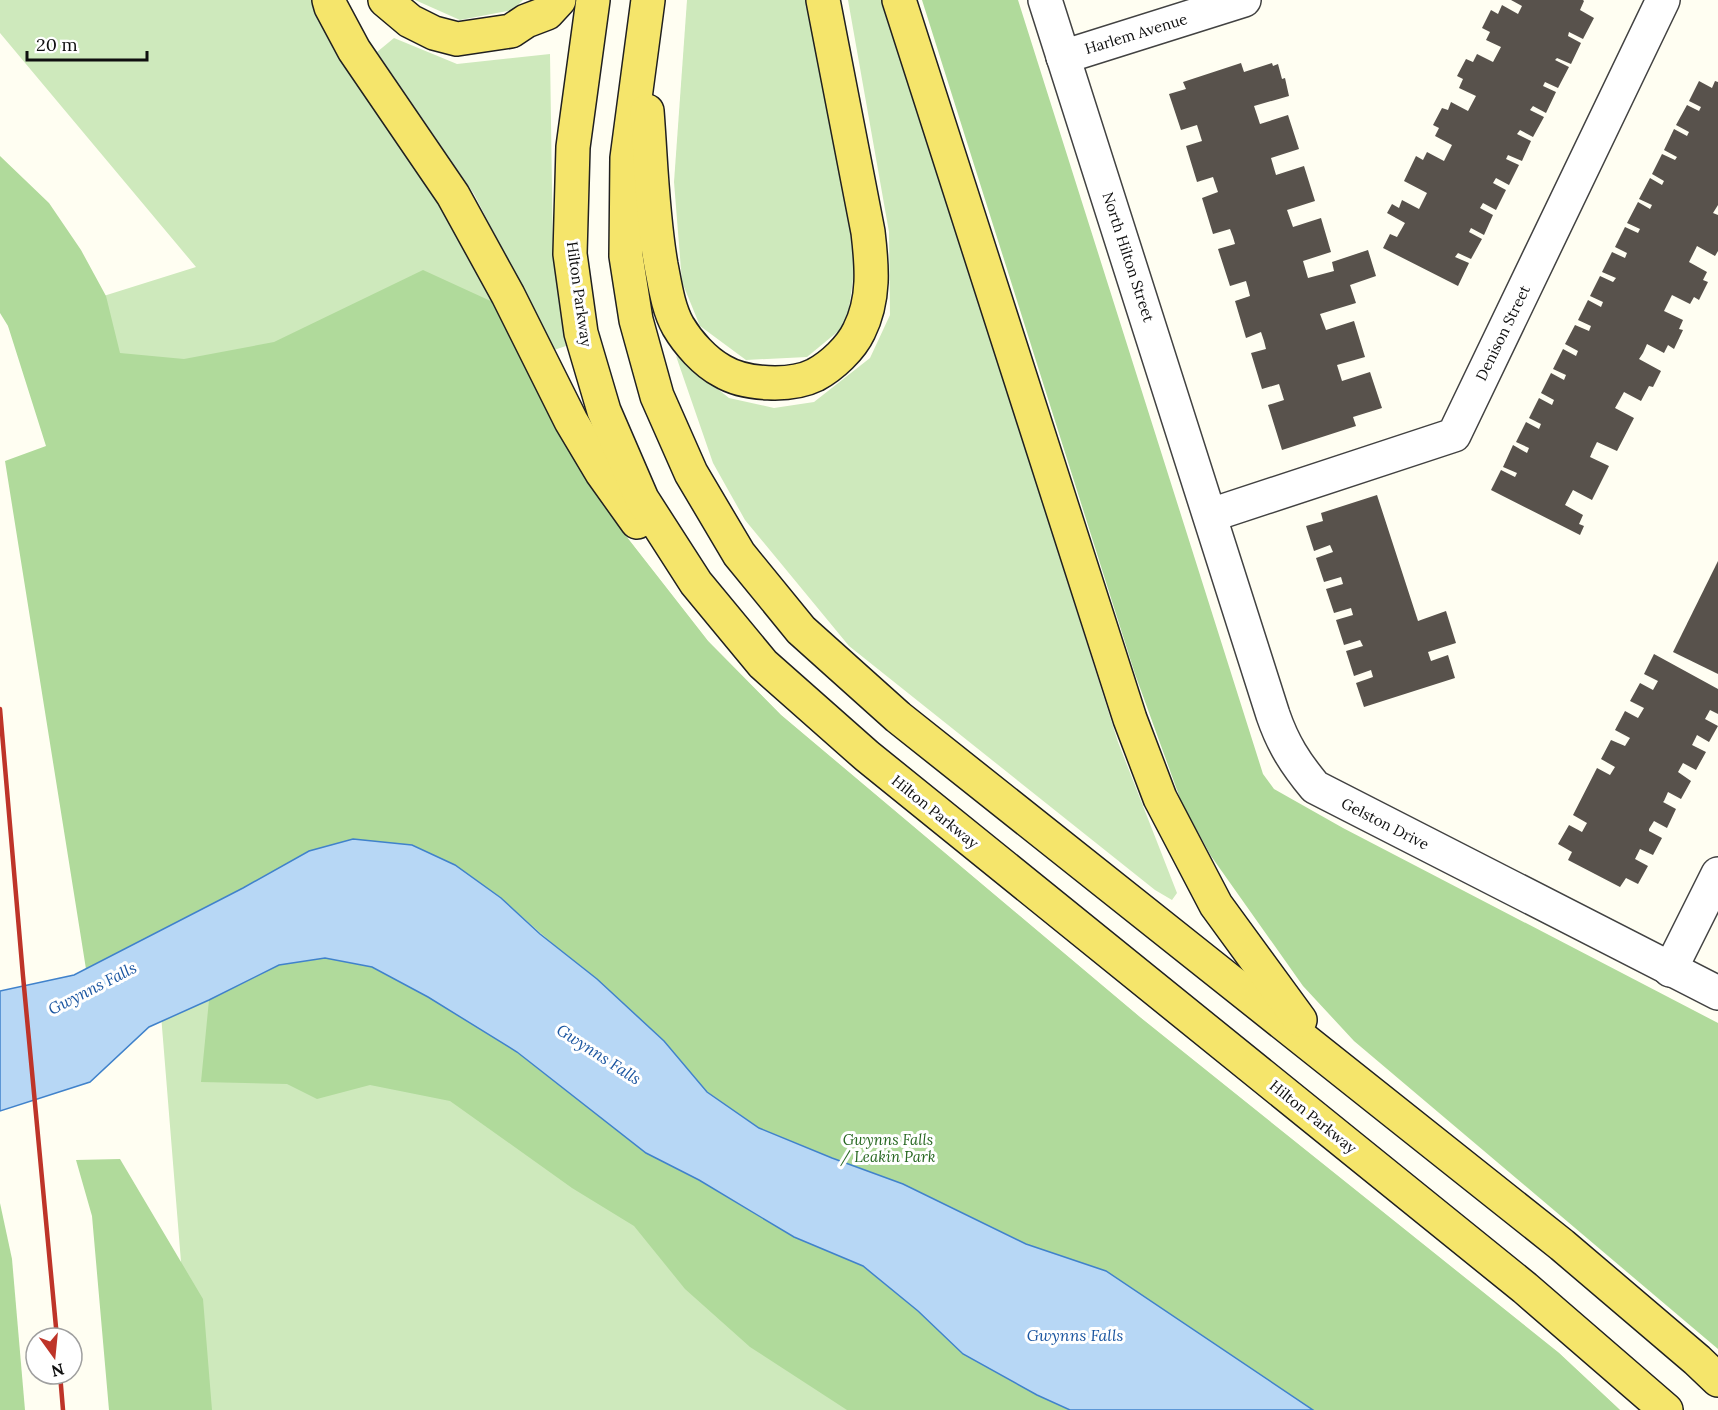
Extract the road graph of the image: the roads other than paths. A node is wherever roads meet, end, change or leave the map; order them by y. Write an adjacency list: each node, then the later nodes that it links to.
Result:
1 (329, 0): 14 (main road)
2 (385, 0): 3 (main road)
3 (559, 0)
4 (593, 0): 14 (main road, Hilton Parkway)
5 (648, 0): 11 (main road)
6 (824, 0): 11 (main road)
7 (898, 0): 18 (main road)
8 (1045, 0): 12 (street, North Hilton Street)
9 (1244, 0): 12 (street, Harlem Avenue)
10 (1663, 0): 13 (street, Denison Street)
11 (641, 45): 18 (main road)
12 (1063, 57): 13 (street, North Hilton Street)
13 (1210, 515): 16 (street, Gelston Drive)
14 (696, 583): 20 (main road, Hilton Parkway)
15 (1718, 874): 16 (street)
16 (1670, 970): 17 (street, Gelston Drive)
17 (1718, 993)
18 (1330, 1059): 19 (main road)
19 (1718, 1380)
20 (1666, 1410)

